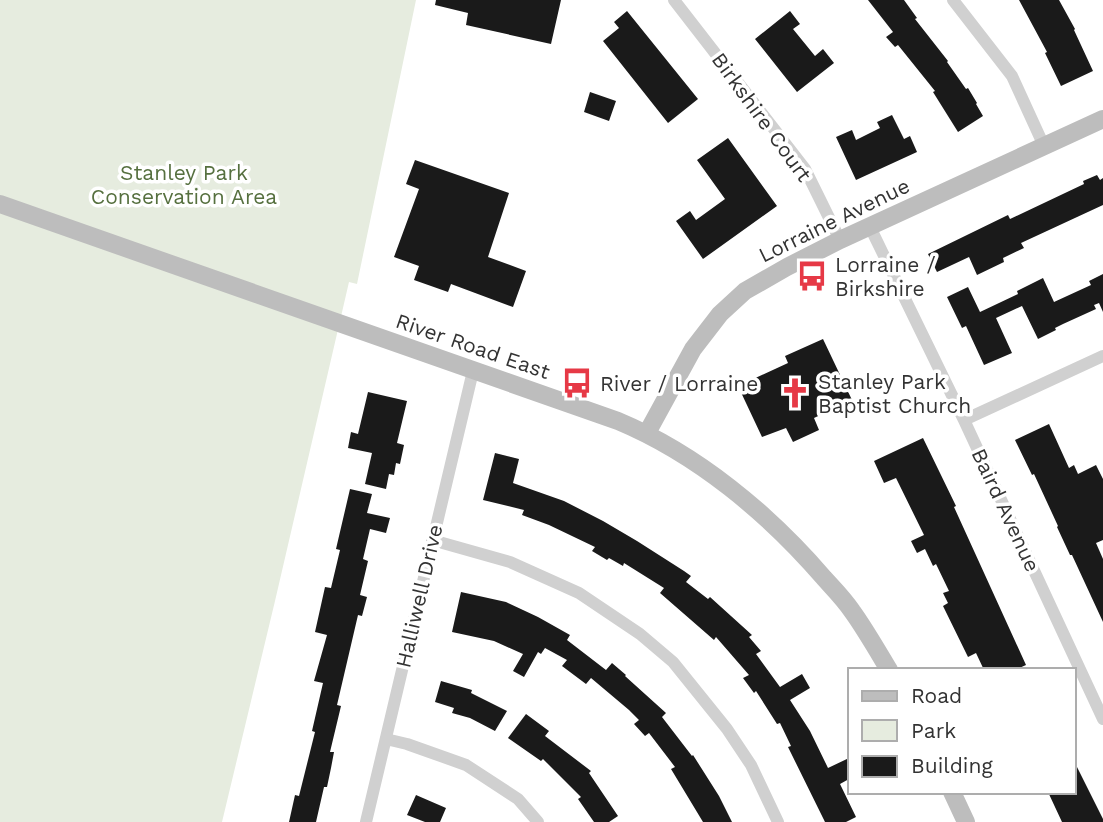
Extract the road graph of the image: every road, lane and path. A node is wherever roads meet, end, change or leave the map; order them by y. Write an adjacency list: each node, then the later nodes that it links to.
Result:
1 (674, 0): 7 (street, Birkshire Court)
2 (953, 0): 4 (street)
3 (1103, 119): 4 (street, Lorraine Avenue)
4 (1044, 146): 6 (street, Lorraine Avenue)
5 (0, 204): 9 (street, River Road East)
6 (870, 227): 7 (street, Lorraine Avenue); 10 (street, Baird Avenue)
7 (840, 240): 11 (street, Lorraine Avenue)
8 (1103, 356): 10 (street)
9 (473, 371): 11 (street, River Road East); 12 (street, Halliwell Drive)
10 (964, 420): 14 (street, Baird Avenue)
11 (646, 433): 13 (street, River Road East)
12 (432, 540): 15 (street, Halliwell Drive); 19 (street)
13 (888, 668)
14 (1103, 719)
15 (386, 739): 17 (street, Halliwell Drive); 18 (street)
16 (953, 794): 20 (street)
17 (366, 822)
18 (538, 822)
19 (778, 822)
20 (966, 822)

